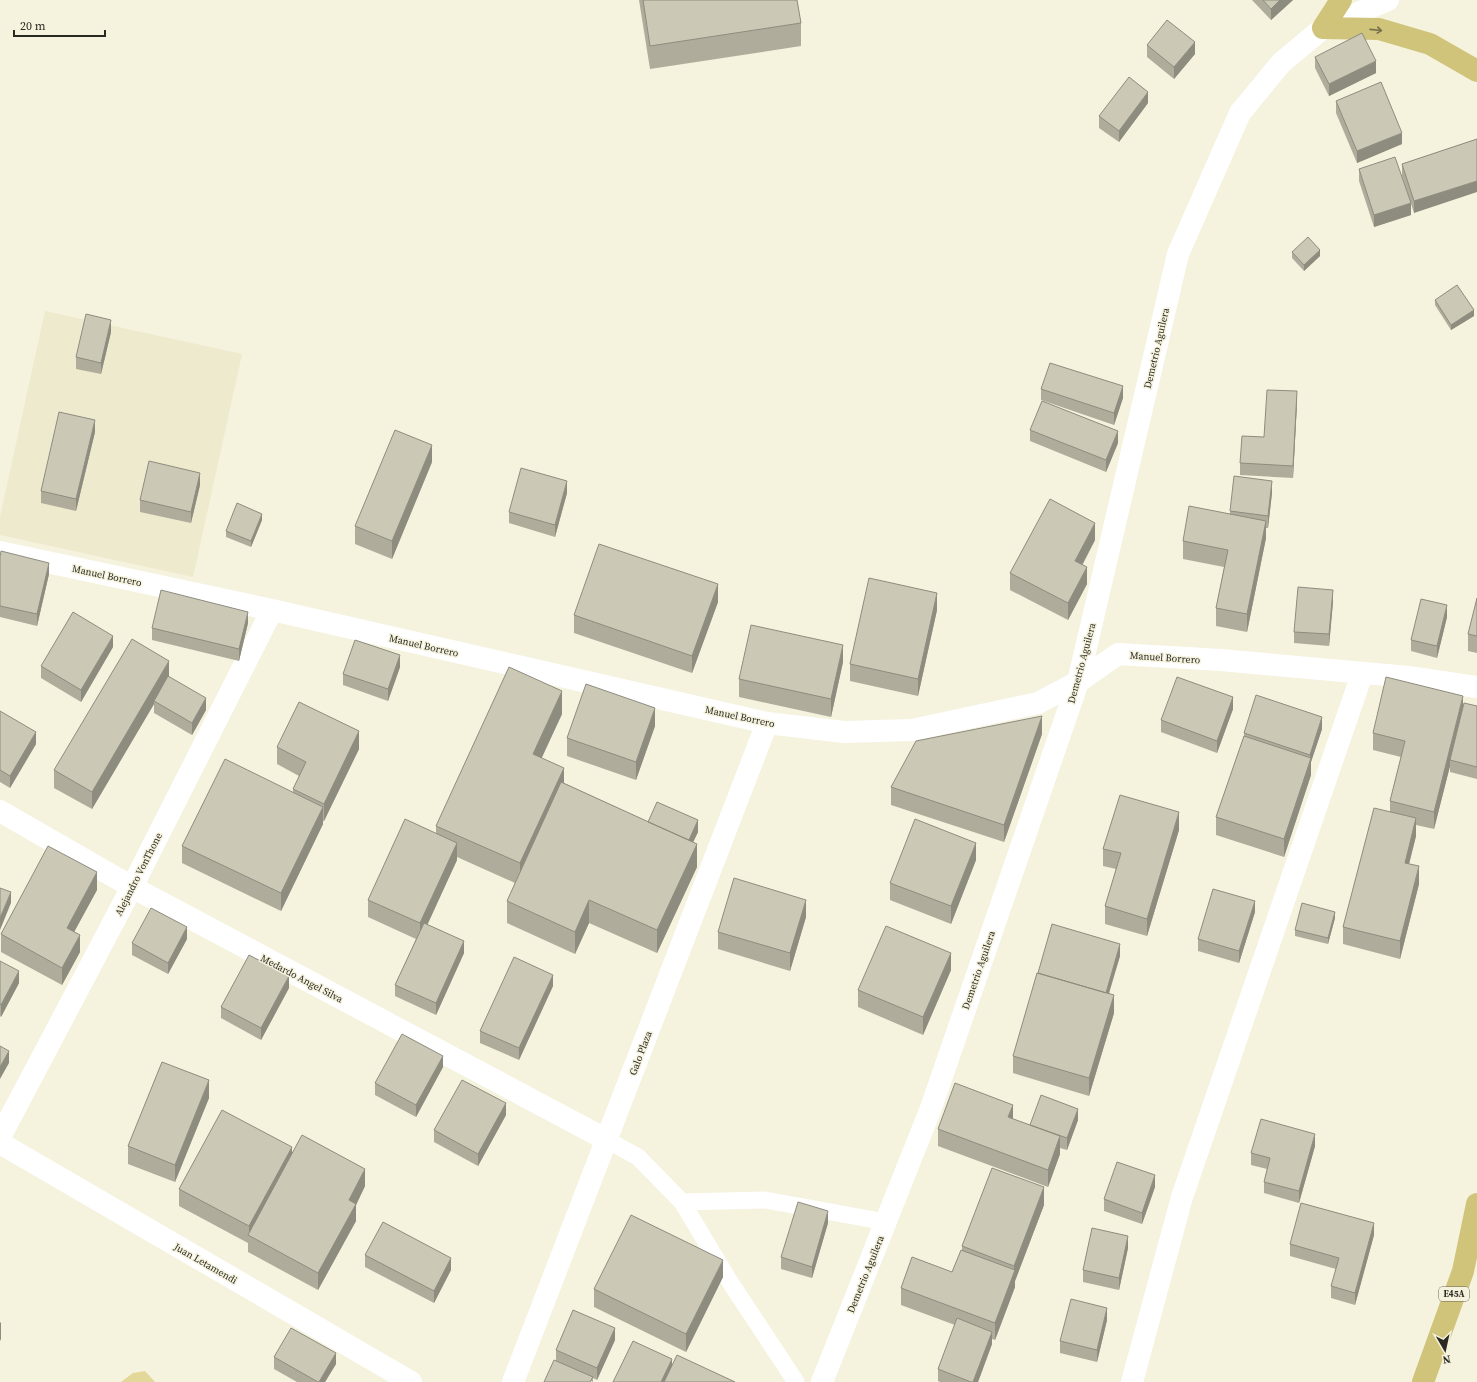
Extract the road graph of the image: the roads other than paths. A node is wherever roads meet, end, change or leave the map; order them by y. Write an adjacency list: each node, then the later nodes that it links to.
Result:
1 (1341, 0): 3 (highway)
2 (1388, 0): 3 (street, Demetrio Aguilera)
3 (1323, 28): 4 (highway, one-way to 4); 8 (street, Demetrio Aguilera)
4 (1477, 71)
5 (0, 552): 6 (street, Manuel Borrero)
6 (272, 610): 10 (street, Manuel Borrero); 12 (street, Alejandro VonThone)
7 (1362, 674): 8 (street, Manuel Borrero); 9 (street, Manuel Borrero); 23 (street)
8 (1078, 682): 10 (street, Manuel Borrero); 18 (street, Demetrio Aguilera)
9 (1477, 687)
10 (767, 723): 14 (street, Galo Plaza)
11 (0, 811): 12 (street, Medardo Angel Silva)
12 (132, 887): 13 (street, Alejandro VonThone); 14 (street, Medardo Angel Silva)
13 (0, 1137)
14 (607, 1140): 16 (lane); 20 (street, Galo Plaza)
15 (0, 1143): 19 (street, Juan Letamendi)
16 (682, 1202): 18 (lane); 21 (lane)
17 (1477, 1204): 24 (highway, E45A)
18 (886, 1222): 22 (street, Demetrio Aguilera)
19 (411, 1382)
20 (513, 1382)
21 (796, 1382)
22 (822, 1382)
23 (1132, 1382)
24 (1423, 1382)

